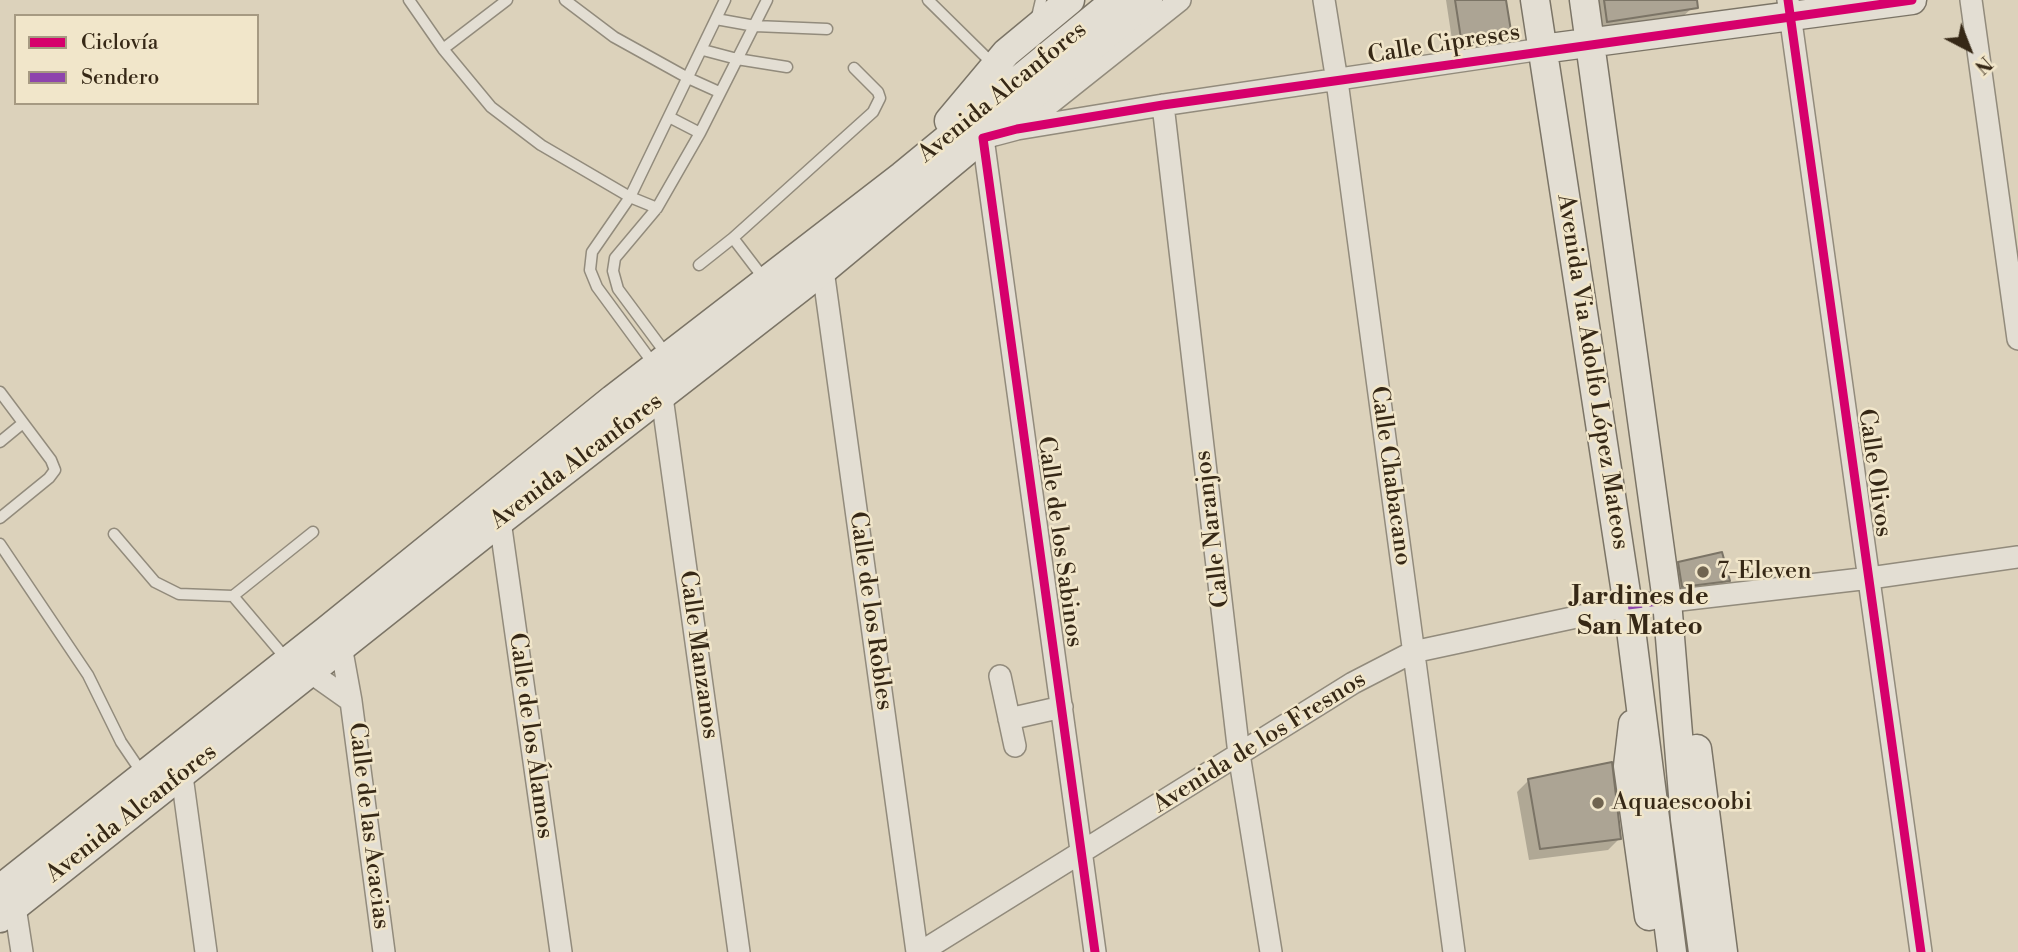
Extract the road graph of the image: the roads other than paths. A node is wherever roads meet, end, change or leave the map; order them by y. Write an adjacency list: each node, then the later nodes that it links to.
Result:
1 (409, 0): 23 (lane)
2 (507, 0): 23 (lane)
3 (565, 0): 30 (lane)
4 (725, 0): 18 (lane)
5 (767, 0): 19 (lane)
6 (928, 0): 27 (lane)
7 (1041, 0): 21 (lane)
8 (1070, 0): 21 (main road)
9 (1116, 0): 38 (main road, Avenida Alcanfores)
10 (1148, 0): 37 (main road, Avenida Alcanfores)
11 (1180, 0): 35 (street, Avenida Alcanfores)
12 (1324, 0): 31 (street, Calle Chabacano)
13 (1535, 0): 25 (main road, Avenida Via Adolfo López Mateos)
14 (1584, 0): 22 (main road, Avenida Via Adolfo López Mateos)
15 (1912, 0): 17 (main road, Calle Cipreses)
16 (1971, 0): 47 (street)
17 (1789, 8): 22 (main road, Calle Cipreses); 59 (street, Calle Olivos)
18 (716, 19): 19 (lane); 24 (lane)
19 (755, 26): 20 (lane); 26 (lane)
20 (827, 29)
21 (1035, 29): 27 (main road)
22 (1591, 43): 25 (main road, Calle Cipreses); 61 (main road, Avenida Via Adolfo López Mateos)
23 (443, 49): 39 (lane)
24 (703, 50): 26 (lane); 30 (lane)
25 (1542, 50): 31 (street, Calle Cipreses); 62 (main road, Avenida Via Adolfo López Mateos)
26 (737, 59): 28 (lane); 32 (lane)
27 (995, 66): 38 (main road)
28 (787, 67)
29 (854, 68): 41 (lane)
30 (688, 78): 32 (lane); 34 (lane)
31 (1337, 81): 33 (street, Calle Cipreses); 64 (street, Calle Chabacano)
32 (719, 92): 36 (lane)
33 (1163, 105): 35 (street, Calle Cipreses); 72 (street, Calle Naranjos)
34 (669, 117): 36 (lane); 39 (lane)
35 (1017, 129): 37 (street, Calle Cipreses)
36 (700, 133): 40 (lane)
37 (983, 138): 43 (main road, Avenida Alcanfores); 69 (street, Calle de los Sabinos)
38 (902, 176): 44 (main road, Avenida Alcanfores)
39 (631, 197): 40 (lane); 46 (lane)
40 (657, 208): 45 (lane)
41 (733, 237): 42 (lane); 44 (lane)
42 (699, 265)
43 (823, 270): 50 (main road, Avenida Alcanfores); 82 (street, Calle de los Robles)
44 (766, 282): 48 (main road, Avenida Alcanfores)
45 (625, 298): 46 (lane); 48 (lane)
46 (612, 308): 48 (lane)
47 (2018, 338)
48 (662, 362): 50 (street, Calle Manzanos); 65 (main road, Avenida Alcanfores)
49 (0, 393): 51 (lane)
50 (662, 397): 54 (main road, Avenida Alcanfores); 81 (street, Calle Manzanos)
51 (23, 423): 52 (lane); 53 (lane)
52 (0, 442)
53 (0, 518)
54 (500, 521): 63 (main road, Avenida Alcanfores); 80 (street, Calle de los Álamos)
55 (313, 532): 60 (lane)
56 (114, 534): 60 (lane)
57 (0, 544): 73 (lane)
58 (2018, 557): 59 (street)
59 (1870, 578): 61 (street); 90 (street, Calle Olivos)
60 (233, 596): 65 (lane)
61 (1674, 600): 62 (street, Avenida de los Fresnos); 88 (main road, Avenida Via Adolfo López Mateos); 89 (main road)
62 (1629, 606): 64 (street, Avenida de los Fresnos); 67 (main road, Avenida Via Adolfo López Mateos)
63 (341, 646): 65 (main road, Avenida Alcanfores); 68 (street, Calle de las Acacias)
64 (1413, 652): 72 (street, Avenida de los Fresnos); 85 (street, Calle Chabacano)
65 (298, 663): 68 (street, Calle de las Acacias); 73 (main road, Avenida Alcanfores); 74 (main road, Avenida Alcanfores)
66 (1000, 677): 70 (street)
67 (1638, 683): 86 (main road); 87 (main road, Avenida Via Adolfo López Mateos)
68 (351, 701): 79 (street, Calle de las Acacias)
69 (1062, 706): 70 (street); 75 (street, Calle de los Sabinos)
70 (1009, 719): 71 (street)
71 (1015, 746)
72 (1239, 754): 75 (street, Avenida de los Fresnos); 84 (street, Calle Naranjos)
73 (143, 775): 76 (main road, Avenida Alcanfores)
74 (182, 776): 76 (main road, Avenida Alcanfores); 78 (street)
75 (1080, 855): 82 (street, Avenida de los Fresnos); 83 (street, Calle de los Sabinos)
76 (5, 900): 77 (street)
77 (22, 952)
78 (206, 952)
79 (384, 952)
80 (561, 952)
81 (739, 952)
82 (919, 952)
83 (1095, 952)
84 (1271, 952)
85 (1454, 952)
86 (1654, 952)
87 (1672, 952)
88 (1703, 952)
89 (1723, 952)
90 (1921, 952)

